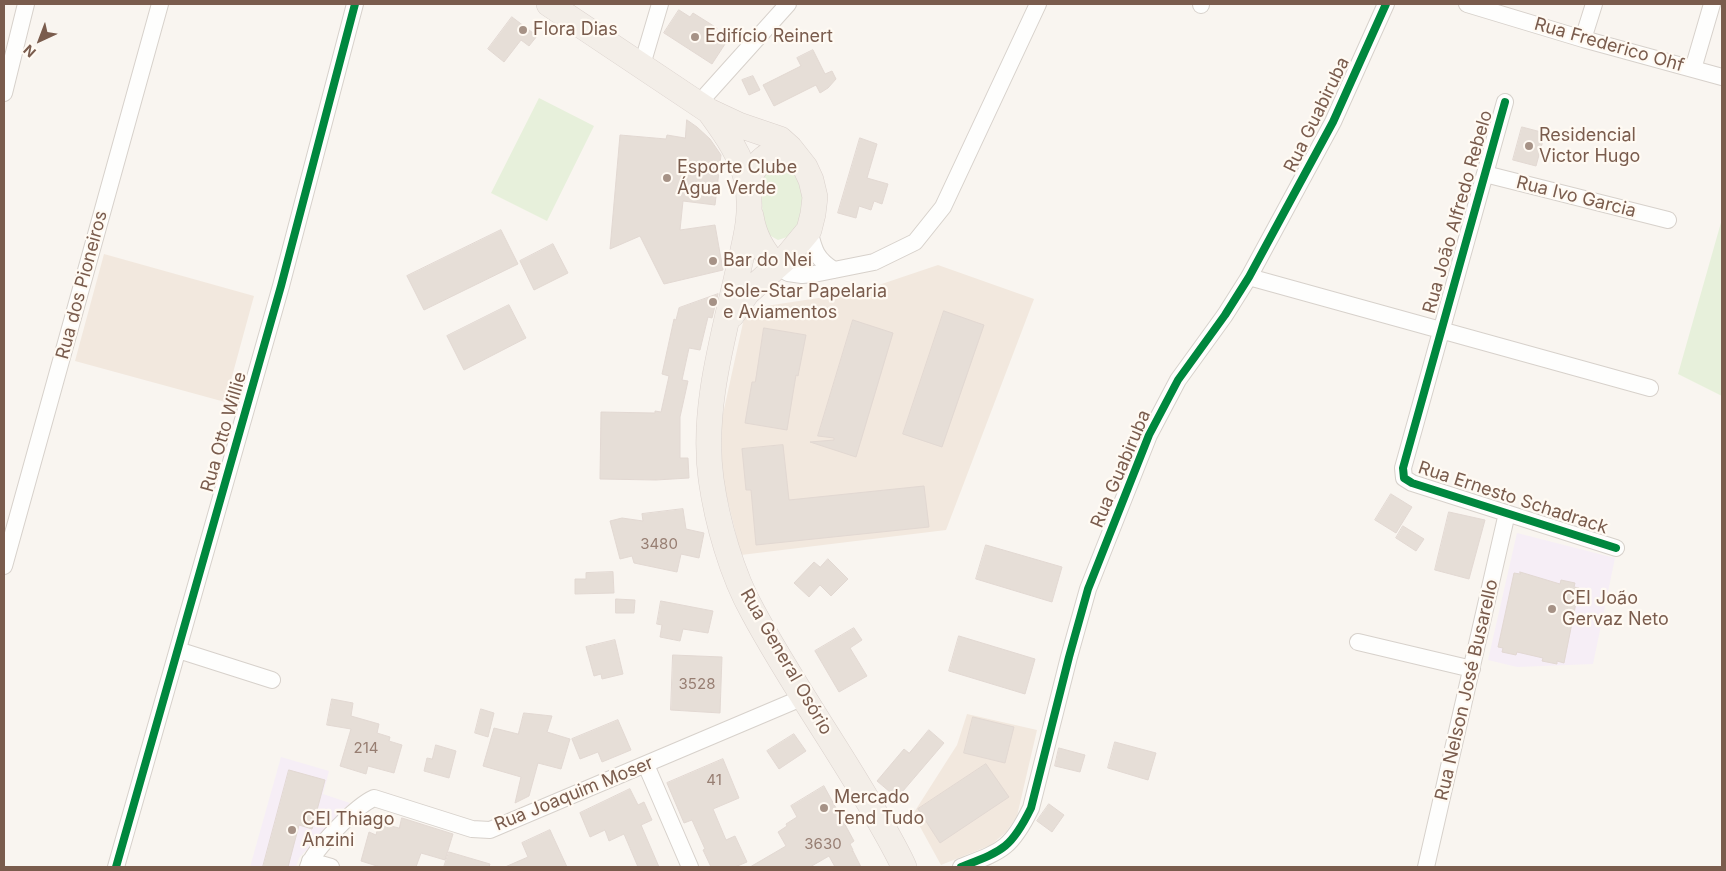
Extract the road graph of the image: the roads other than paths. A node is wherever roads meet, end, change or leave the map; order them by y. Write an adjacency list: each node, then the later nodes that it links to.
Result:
1 (26, 4): 16 (street)
2 (160, 4): 33 (street, Rua dos Pioneiros)
3 (355, 4): 35 (street, Rua Otto Willie)
4 (549, 4): 13 (main road, Rua General Osório)
5 (660, 4): 13 (street)
6 (788, 4): 18 (street)
7 (1038, 4): 26 (street)
8 (1386, 4): 27 (street, Rua Guabiruba)
9 (1467, 4): 12 (street, Rua Frederico Ohf)
10 (1594, 4): 12 (street)
11 (1712, 4): 14 (street)
12 (1583, 39): 14 (street, Rua Frederico Ohf)
13 (642, 65): 18 (main road, Rua General Osório)
14 (1693, 69): 15 (street, Rua Frederico Ohf)
15 (1722, 77)
16 (4, 93)
17 (1505, 102): 20 (street, Rua João Alfredo Rebelo)
18 (704, 107): 19 (main road, Rua General Osório); 21 (main road, Rua General Osório)
19 (805, 167): 21 (main road); 24 (main road, Rua General Osório)
20 (1485, 174): 23 (street, Rua Ivo Garcia); 29 (street, Rua João Alfredo Rebelo)
21 (747, 181): 22 (main road, Rua General Osório)
22 (751, 214): 25 (main road); 28 (main road, Rua General Osório)
23 (1668, 220)
24 (808, 230): 25 (main road, Rua General Osório); 26 (street)
25 (778, 256): 26 (street); 28 (main road, Rua General Osório)
26 (834, 270)
27 (1249, 277): 29 (street); 45 (street, Rua Guabiruba)
28 (726, 323): 38 (main road, Rua General Osório)
29 (1441, 330): 30 (street); 31 (street, Rua Ernesto Schadrack)
30 (1650, 388)
31 (1507, 513): 32 (street, Rua Ernesto Schadrack); 36 (street, Rua Nelson José Busarello)
32 (1616, 548)
33 (4, 566)
34 (1358, 642): 36 (street)
35 (178, 650): 37 (street); 41 (street, Rua Otto Willie)
36 (1472, 669): 46 (street, Rua Nelson José Busarello)
37 (272, 680)
38 (804, 697): 39 (street, Rua Joaquim Moser); 44 (main road, Rua General Osório)
39 (646, 765): 40 (street, Rua Joaquim Moser); 43 (street)
40 (309, 864): 42 (street)
41 (116, 867)
42 (332, 867)
43 (690, 867)
44 (904, 867)
45 (962, 867)
46 (1426, 867)

